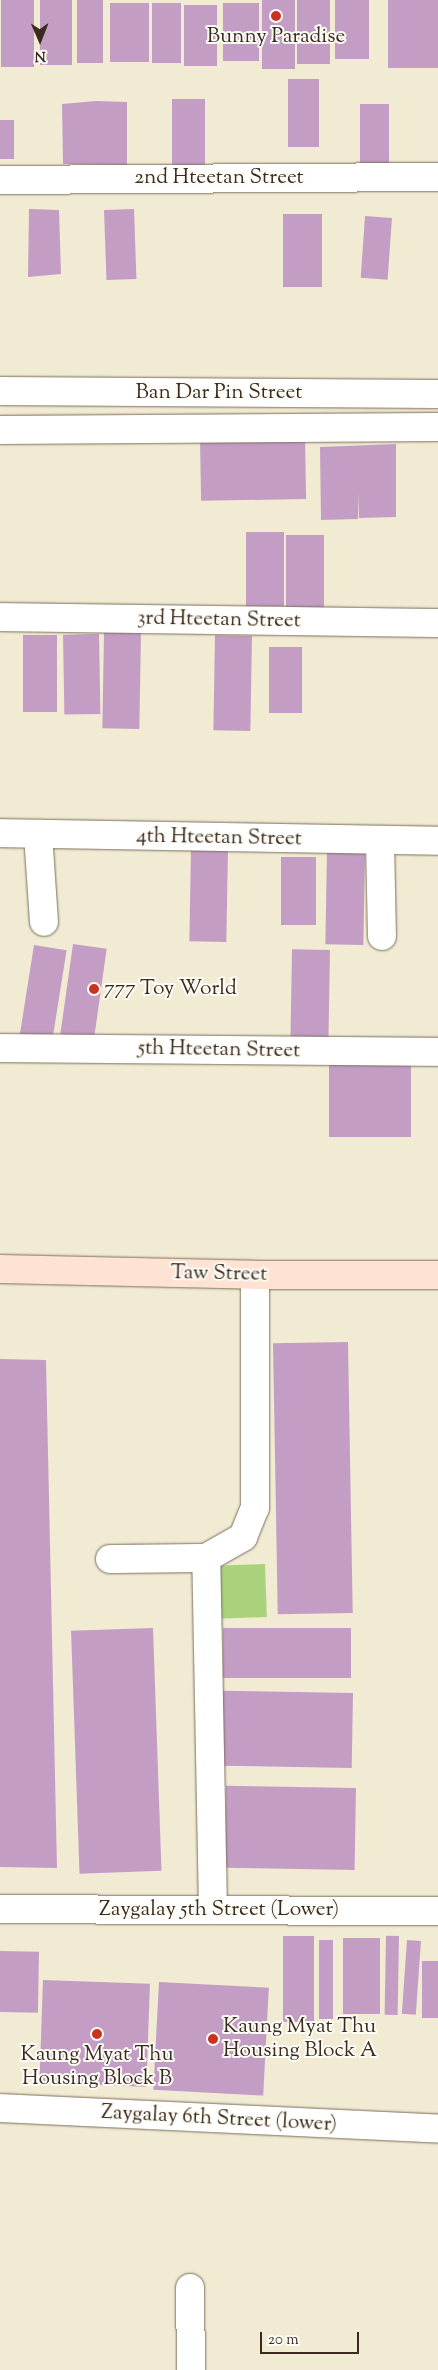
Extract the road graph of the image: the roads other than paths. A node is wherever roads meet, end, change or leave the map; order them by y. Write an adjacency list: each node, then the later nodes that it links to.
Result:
1 (438, 177): 2 (street, 2nd Hteetan Street)
2 (0, 180)
3 (0, 391): 4 (street, Ban Dar Pin Street)
4 (438, 394)
5 (438, 428): 6 (street, Ban Dar Pin Street)
6 (0, 430)
7 (0, 618): 8 (street, 3rd Hteetan Street)
8 (438, 623)
9 (0, 832): 10 (street, 4th Hteetan Street)
10 (38, 834): 12 (street, 4th Hteetan Street); 13 (street)
11 (438, 841): 12 (street, 4th Hteetan Street)
12 (380, 842): 14 (street)
13 (44, 922)
14 (382, 936)
15 (0, 1048): 16 (street, 5th Hteetan Street)
16 (438, 1052)
17 (0, 1269): 18 (street, Taw Street)
18 (255, 1275): 19 (street, Taw Street); 20 (street)
19 (438, 1275)
20 (206, 1558): 21 (street); 23 (street)
21 (110, 1559)
22 (0, 1909): 23 (street, Zaygalay 5th Street (Lower))
23 (213, 1910): 24 (street, Zaygalay 5th Street (Lower))
24 (438, 1911)
25 (0, 2108): 26 (street, Zaygalay 6th Street (lower))
26 (438, 2129)
27 (190, 2288): 28 (street)
28 (191, 2370)

